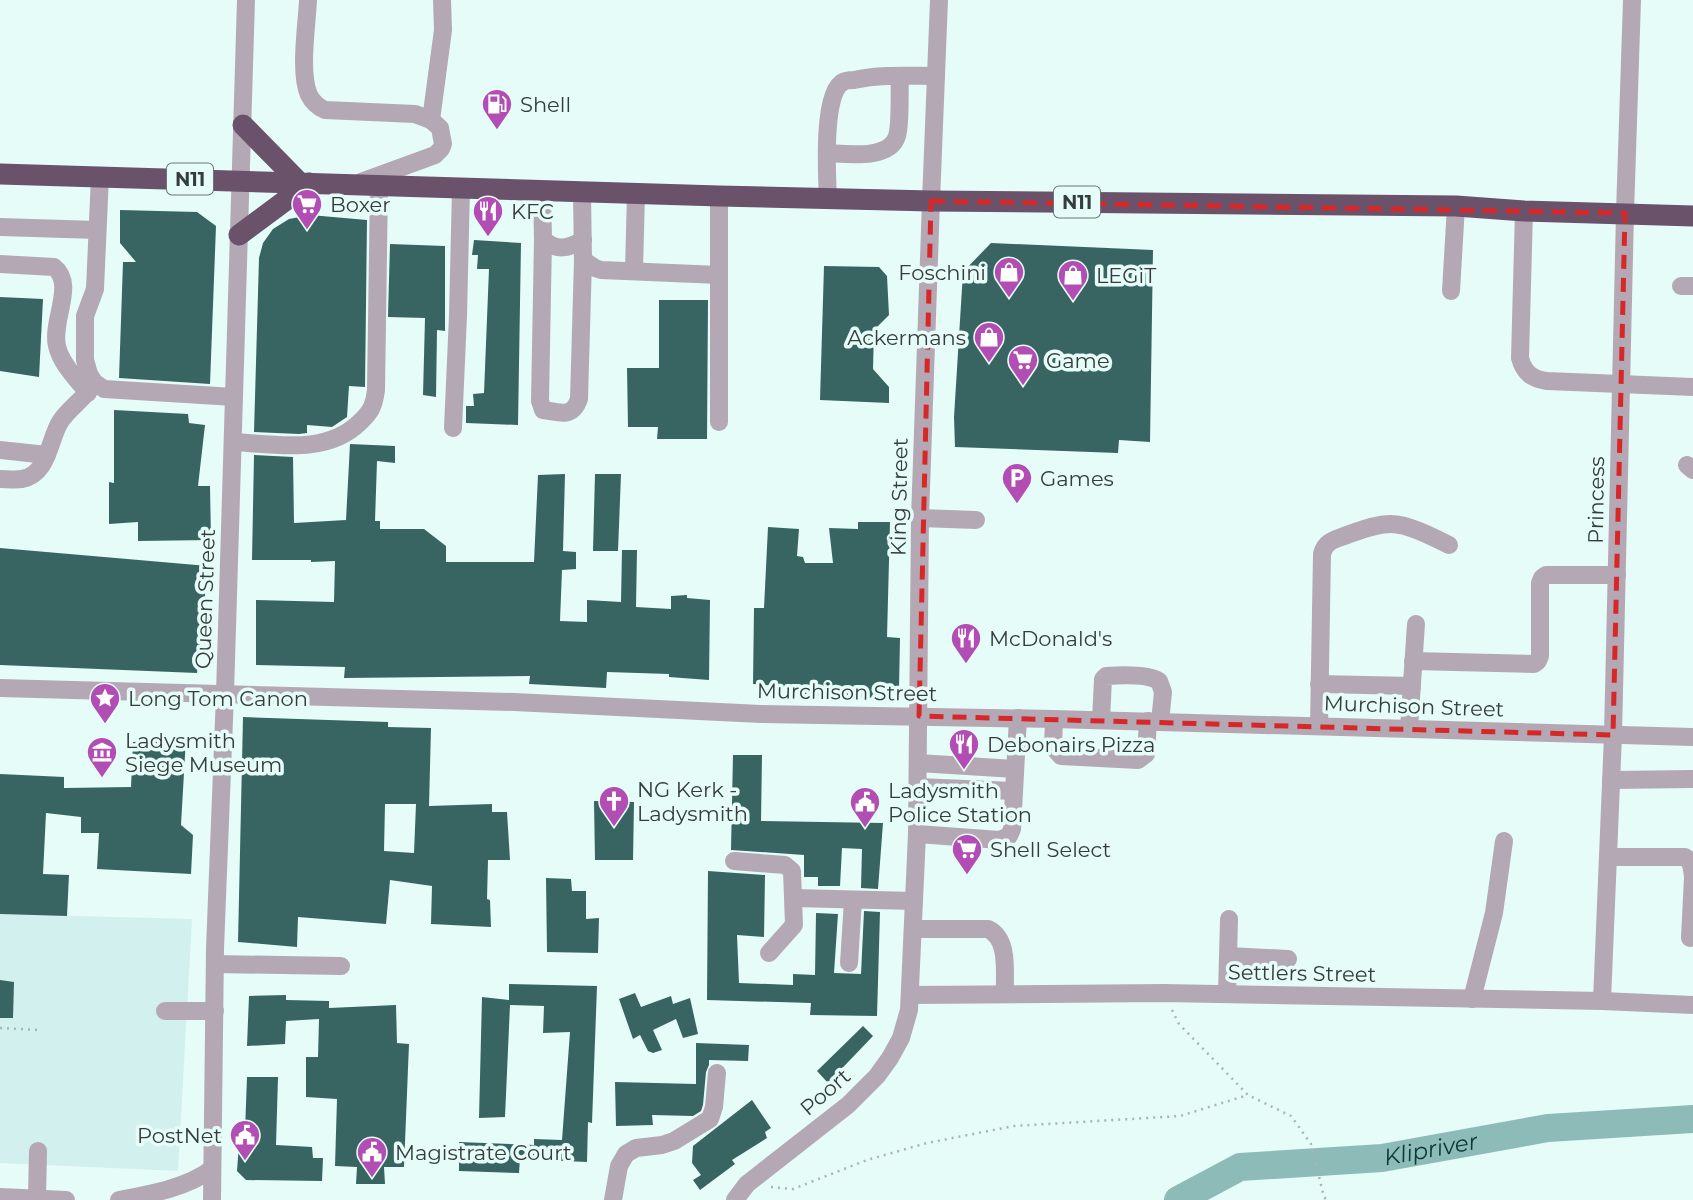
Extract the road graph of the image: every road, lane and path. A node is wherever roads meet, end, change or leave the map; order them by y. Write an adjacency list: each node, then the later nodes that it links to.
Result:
1 (246, 0): 9 (street, Queen Street)
2 (308, 0): 8 (street)
3 (442, 0): 8 (street)
4 (939, 0): 7 (street, King Street)
5 (1632, 0): 26 (street, Princess)
6 (900, 76): 7 (street); 10 (street); 10 (street)
7 (936, 76): 23 (street, King Street)
8 (431, 120): 15 (street)
9 (243, 125): 13 (street, Queen Street); 14 (highway)
10 (827, 153): 22 (street)
11 (0, 174): 12 (highway, N11)
12 (100, 176): 13 (highway, N11); 29 (street)
13 (241, 181): 14 (highway, N11); 30 (street, Queen Street)
14 (304, 183): 15 (highway, N11); 30 (highway)
15 (354, 184): 16 (highway, N11)
16 (379, 185): 17 (highway, N11); 44 (street)
17 (461, 188): 18 (highway, N11); 43 (street)
18 (542, 191): 19 (highway, N11); 31 (street)
19 (582, 192): 20 (highway, N11); 32 (street)
20 (636, 193): 21 (highway, N11); 35 (street)
21 (719, 196): 22 (highway, N11); 36 (street)
22 (828, 199): 23 (highway, N11)
23 (931, 201): 24 (highway, N11); 48 (street, King Street)
24 (1456, 206): 25 (highway, N11); 37 (street)
25 (1524, 211): 26 (highway, N11); 38 (street)
26 (1625, 213): 27 (highway, N11); 38 (street, Princess)
27 (1693, 216)
28 (0, 227): 29 (street)
29 (97, 230): 40 (street)
30 (239, 235): 41 (street, Queen Street)
31 (543, 239): 32 (street); 33 (street)
32 (583, 240): 33 (street)
33 (583, 260): 35 (street)
34 (0, 264): 40 (street)
35 (634, 270): 36 (street)
36 (719, 275): 42 (street)
37 (1451, 291)
38 (1622, 384): 39 (street); 51 (street, Princess)
39 (1693, 387)
40 (91, 388): 41 (street); 46 (street)
41 (234, 397): 44 (street, Queen Street)
42 (719, 422)
43 (453, 428)
44 (233, 442): 57 (street, Queen Street)
45 (0, 450): 46 (street)
46 (47, 455): 47 (street)
47 (0, 479)
48 (920, 518): 49 (street); 58 (street, King Street)
49 (976, 520)
50 (1448, 545): 54 (street)
51 (1617, 575): 53 (street); 65 (street, Princess)
52 (1416, 624): 53 (street)
53 (1413, 661): 55 (street)
54 (1318, 684): 55 (street); 63 (street)
55 (1412, 686): 64 (street)
56 (0, 688): 57 (street, Murchison Street)
57 (225, 694): 58 (street, Murchison Street); 87 (street, Queen Street)
58 (919, 716): 59 (street, Murchison Street); 67 (street, King Street)
59 (1018, 718): 60 (street, Murchison Street); 68 (street)
60 (1054, 719): 61 (street, Murchison Street); 62 (street)
61 (1101, 720): 62 (street, Murchison Street); 62 (street)
62 (1154, 722): 63 (street, Murchison Street)
63 (1319, 726): 64 (street, Murchison Street)
64 (1409, 728): 65 (street, Murchison Street)
65 (1613, 735): 66 (street, Murchison Street); 70 (street, Princess)
66 (1693, 737)
67 (918, 763): 68 (street); 71 (street, King Street)
68 (1015, 769): 72 (street)
69 (1693, 779): 70 (street)
70 (1611, 780): 75 (street, Princess)
71 (918, 787): 72 (street); 73 (street, King Street)
72 (1014, 791): 73 (street)
73 (916, 834): 79 (street, King Street)
74 (1504, 841): 93 (street)
75 (1608, 857): 82 (street); 94 (street, Princess)
76 (734, 861): 77 (street)
77 (794, 898): 78 (street); 83 (street)
78 (853, 900): 79 (street); 86 (street)
79 (914, 901): 81 (street, King Street)
80 (1229, 919): 84 (street)
81 (913, 929): 90 (street); 92 (street, King Street)
82 (1690, 938)
83 (769, 953)
84 (1228, 956): 85 (street); 91 (street)
85 (1288, 959)
86 (849, 963)
87 (215, 964): 88 (street); 97 (street, Queen Street)
88 (341, 966)
89 (1164, 993): 90 (street, Settlers Street); 91 (street, Settlers Street); 101 (path)
90 (1005, 994): 92 (street, Settlers Street)
91 (1227, 994): 93 (street, Settlers Street)
92 (910, 995): 104 (street, Poort)
93 (1472, 999): 94 (street, Settlers Street)
94 (1602, 1001): 95 (street, Settlers Street)
95 (1693, 1005)
96 (165, 1011): 97 (street)
97 (215, 1011): 103 (street, Queen Street)
98 (0, 1028): 99 (path)
99 (39, 1030)
100 (717, 1073): 110 (street)
101 (1248, 1095): 104 (path); 112 (path)
102 (38, 1151): 106 (street)
103 (212, 1169): 108 (street); 109 (street, Queen Street)
104 (747, 1184): 111 (street, Poort)
105 (0, 1197): 106 (street)
106 (37, 1198): 107 (street)
107 (66, 1200)
108 (120, 1200)
109 (212, 1200)
110 (613, 1200)
111 (735, 1200)
112 (1326, 1200)

